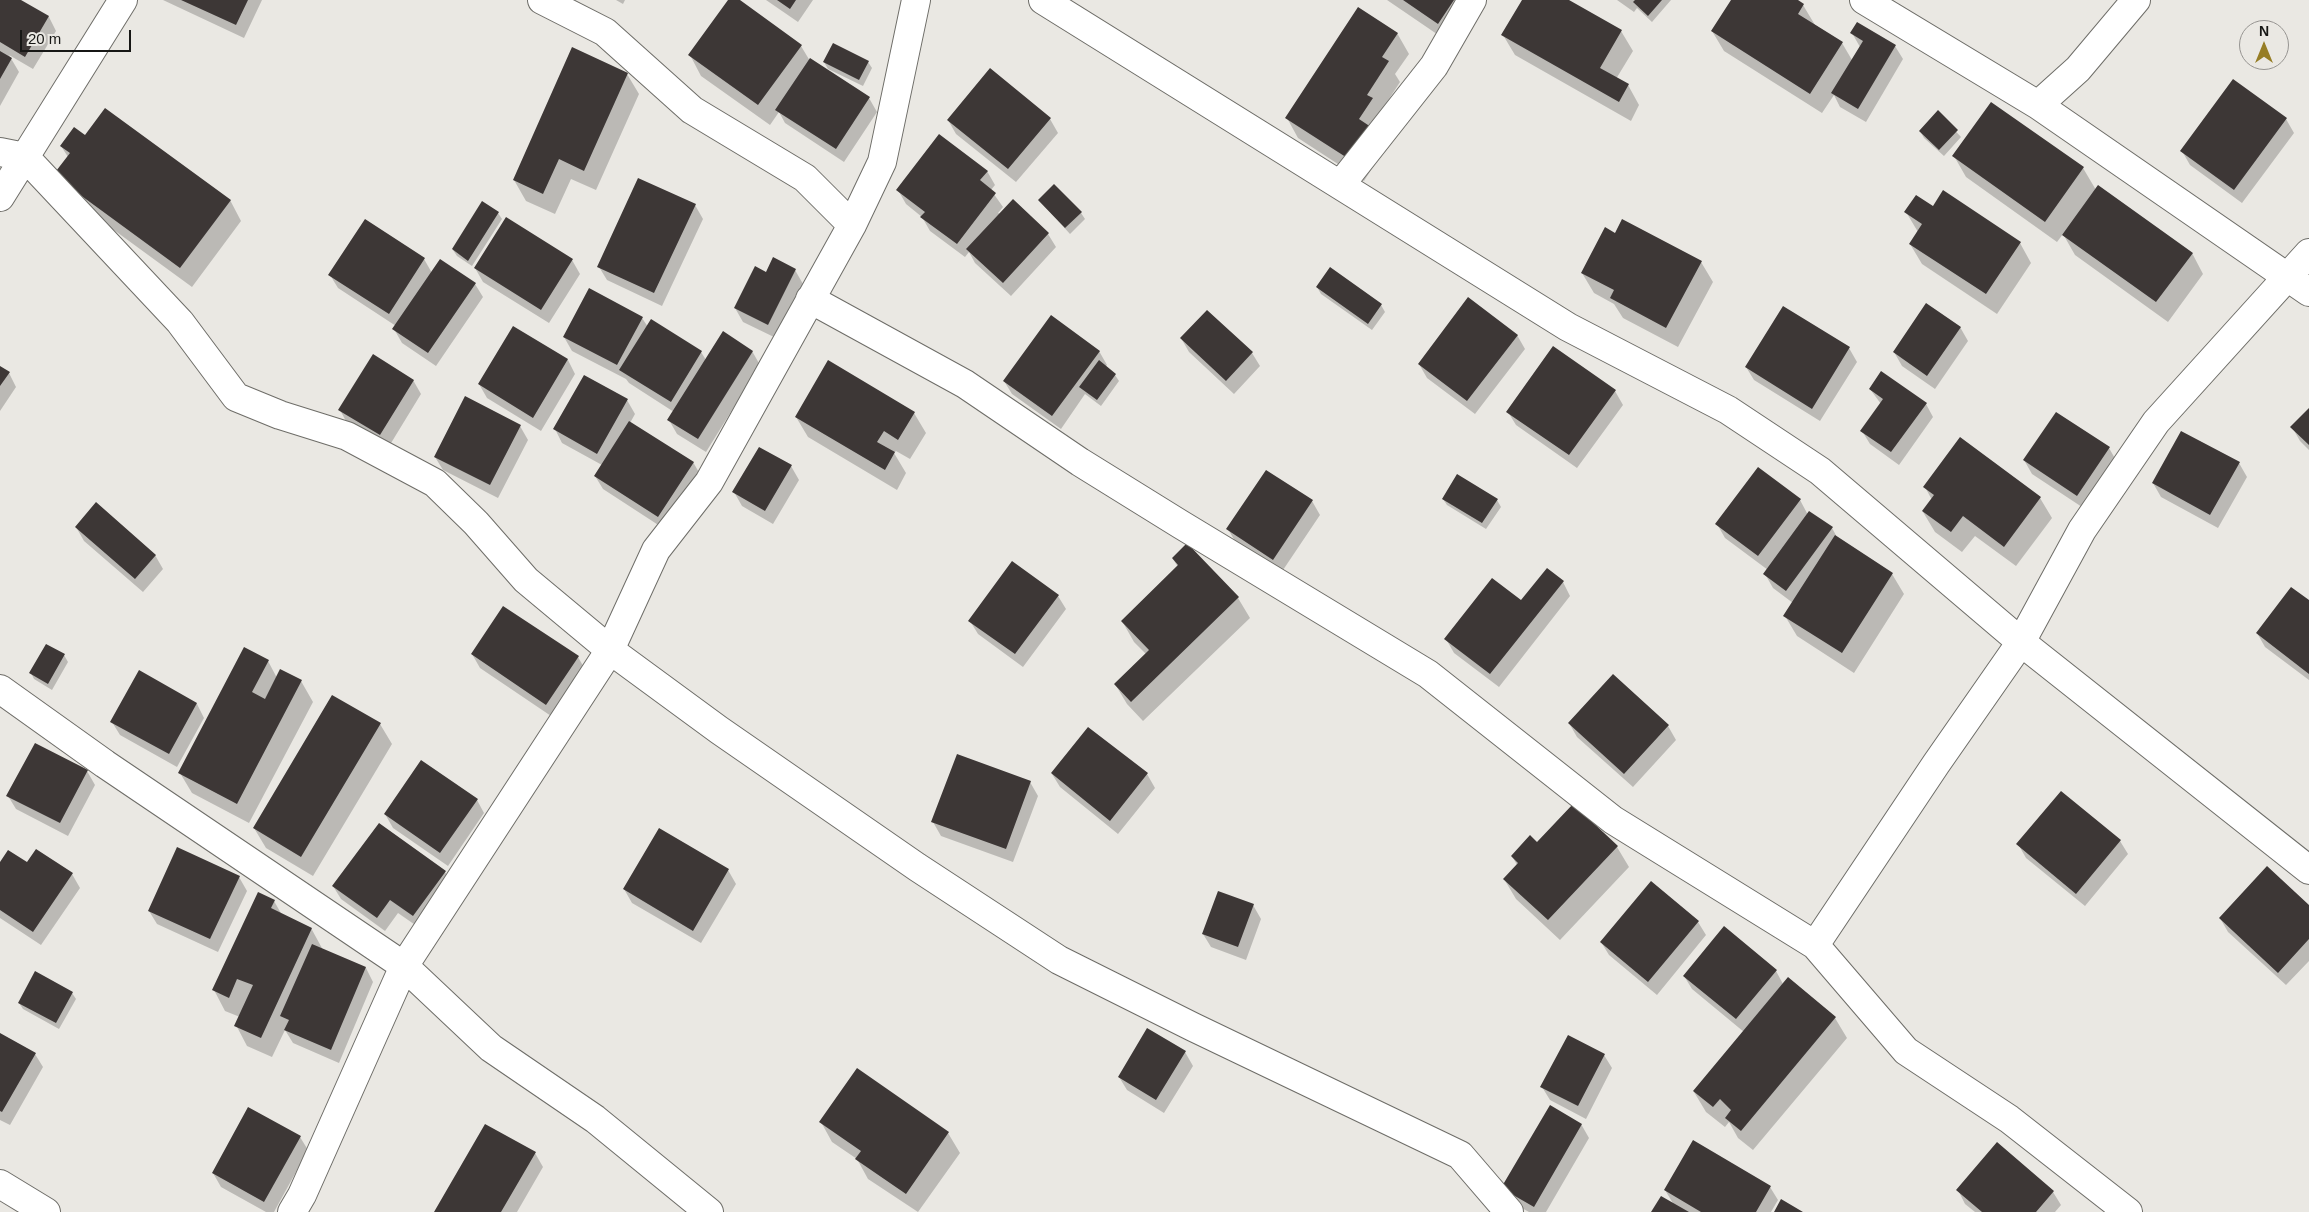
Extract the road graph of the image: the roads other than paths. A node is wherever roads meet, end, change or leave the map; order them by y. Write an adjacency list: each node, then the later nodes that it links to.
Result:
1 (123, 0): 9 (street)
2 (542, 0): 12 (street)
3 (916, 0): 12 (street)
4 (1043, 0): 10 (street)
5 (1472, 0): 10 (street)
6 (1864, 0): 8 (street)
7 (2136, 0): 8 (street)
8 (2038, 105): 14 (street)
9 (12, 155): 11 (street); 18 (street)
10 (1341, 184): 17 (street)
11 (0, 197)
12 (852, 225): 16 (street)
13 (2309, 253): 14 (street)
14 (2287, 275): 15 (street); 17 (street)
15 (2309, 292)
16 (810, 299): 18 (street); 21 (street)
17 (2020, 642): 20 (street); 21 (street)
18 (610, 650): 22 (street); 27 (street)
19 (0, 689): 22 (street)
20 (2309, 870)
21 (1815, 945): 28 (street)
22 (404, 966): 25 (street); 26 (street)
23 (0, 1184): 24 (street)
24 (46, 1212)
25 (292, 1212)
26 (709, 1212)
27 (1510, 1212)
28 (2128, 1212)

